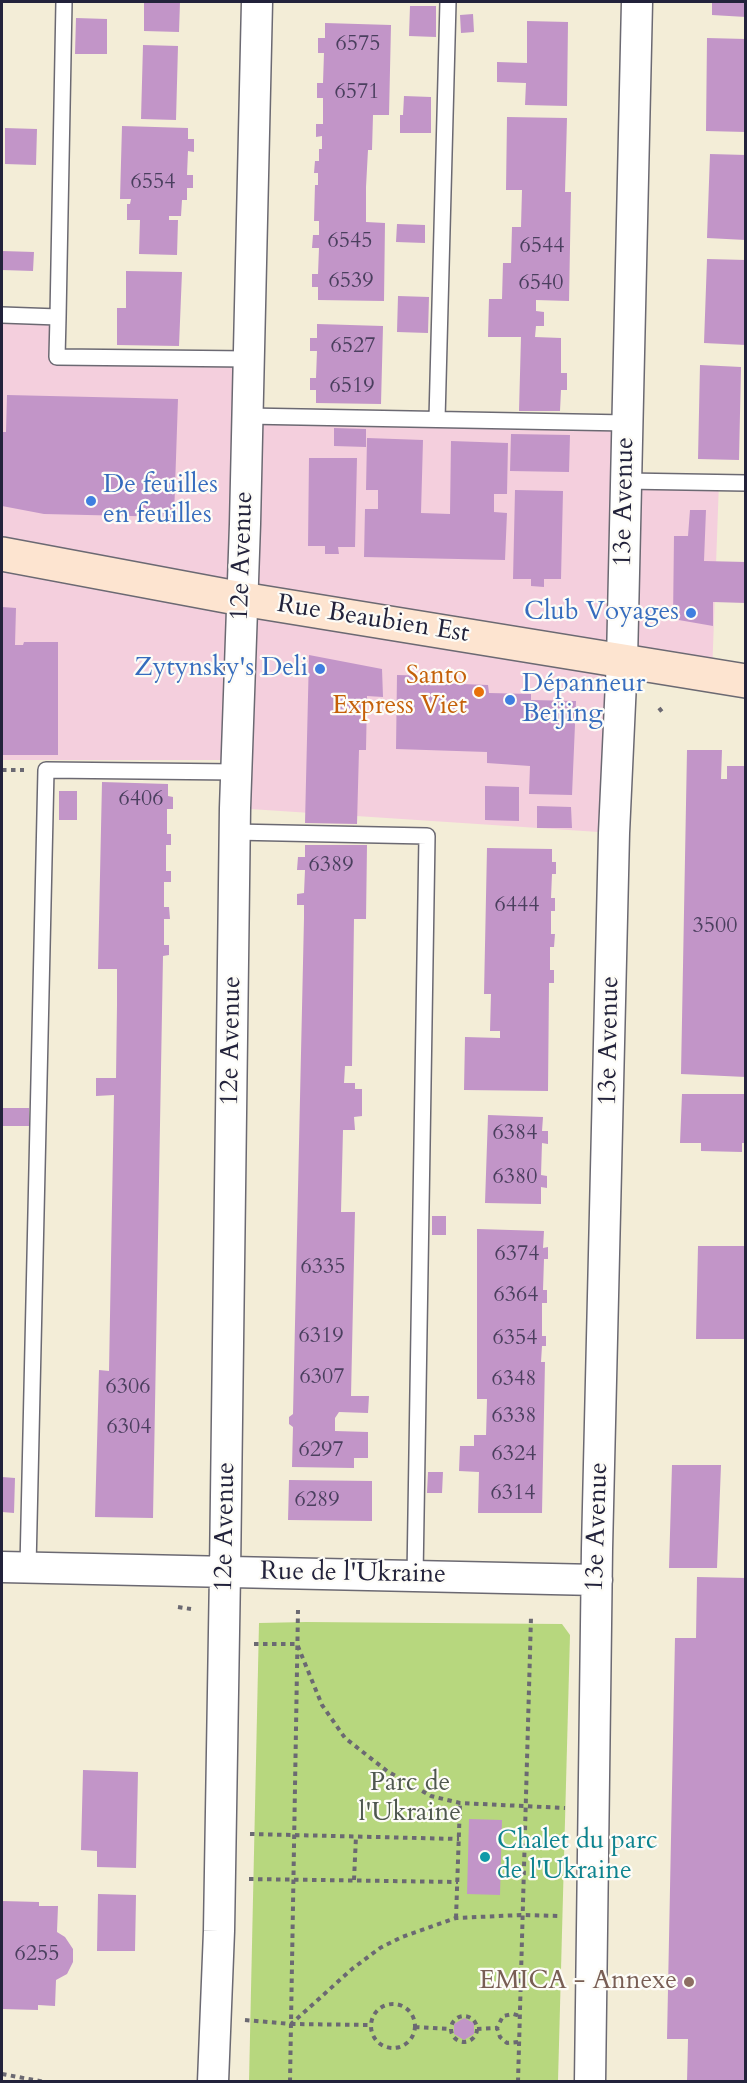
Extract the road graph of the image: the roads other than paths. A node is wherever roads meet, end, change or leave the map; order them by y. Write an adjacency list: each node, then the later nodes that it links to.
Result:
1 (64, 2): 6 (lane)
2 (257, 2): 7 (street, 12e Avenue)
3 (448, 2): 9 (lane)
4 (637, 2): 10 (street, 13e Avenue)
5 (2, 315): 6 (lane)
6 (58, 317): 7 (lane)
7 (249, 359): 8 (street, 12e Avenue)
8 (247, 416): 9 (lane); 14 (street, 12e Avenue)
9 (437, 419): 10 (lane)
10 (627, 423): 11 (street, 13e Avenue)
11 (626, 481): 12 (lane); 15 (street, 13e Avenue)
12 (746, 483)
13 (2, 554): 14 (street, Rue Beaubien Est)
14 (242, 599): 15 (street, Rue Beaubien Est); 17 (street, 12e Avenue)
15 (622, 660): 16 (street, Rue Beaubien Est); 22 (street, 13e Avenue)
16 (746, 681)
17 (236, 772): 18 (street, 12e Avenue); 19 (lane)
18 (234, 832): 20 (street, 12e Avenue); 21 (lane)
19 (15, 1567): 20 (street, Rue de l'Ukraine)
20 (225, 1572): 21 (street, Rue de l'Ukraine); 23 (street, 12e Avenue)
21 (415, 1576): 22 (street, Rue de l'Ukraine)
22 (597, 1580): 24 (street, 13e Avenue)
23 (213, 2082)
24 (590, 2082)

